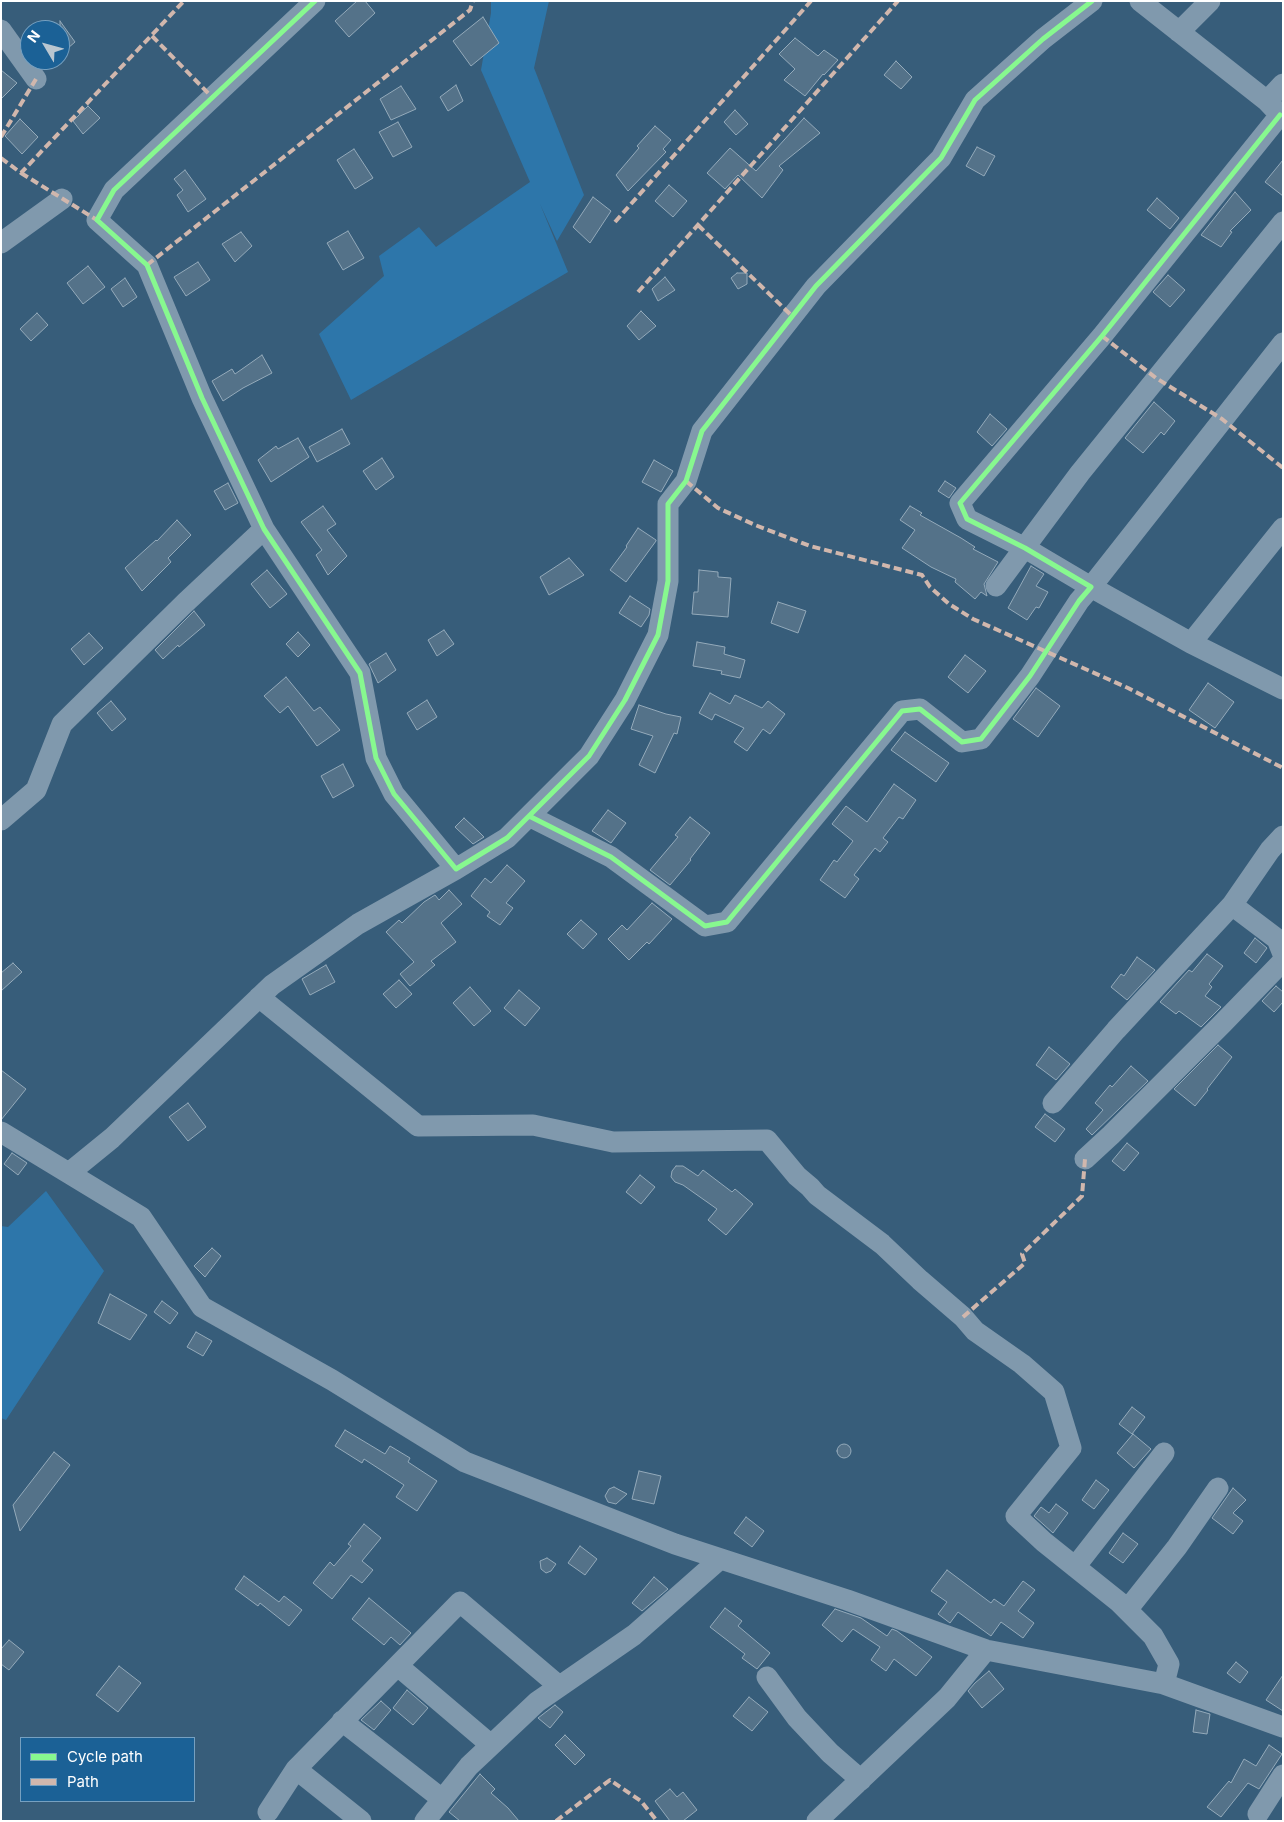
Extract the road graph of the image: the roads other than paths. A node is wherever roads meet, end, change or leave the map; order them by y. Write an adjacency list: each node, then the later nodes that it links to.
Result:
1 (315, 1): 15 (street)
2 (1092, 1): 21 (street)
3 (1140, 1): 6 (street)
4 (1210, 1): 6 (street)
5 (1, 30): 7 (street)
6 (1179, 32): 9 (street)
7 (36, 79)
8 (1283, 84): 9 (street)
9 (1277, 111): 16 (street)
10 (62, 199): 12 (street)
11 (1283, 222): 16 (street)
12 (1, 243)
13 (1283, 343): 18 (street)
14 (1283, 528): 19 (street)
15 (264, 529): 22 (street); 24 (street)
16 (1025, 548): 17 (street); 18 (street)
17 (996, 586)
18 (1091, 587): 19 (street); 21 (street)
19 (1191, 643): 20 (street)
20 (1283, 688)
21 (529, 816): 24 (street)
22 (1, 820)
23 (1283, 836): 25 (street)
24 (456, 869): 28 (street)
25 (1232, 905): 26 (street); 29 (street)
26 (1283, 954)
27 (1283, 960): 31 (street)
28 (259, 997): 32 (street); 36 (street)
29 (1053, 1103)
30 (1, 1132): 32 (street)
31 (1085, 1159)
32 (70, 1173): 35 (street)
33 (1164, 1453): 36 (street)
34 (1218, 1488): 37 (street)
35 (720, 1559): 38 (street); 42 (street)
36 (1075, 1567): 37 (street)
37 (1127, 1610): 41 (street)
38 (986, 1650): 41 (street); 48 (street)
39 (398, 1666): 42 (street); 43 (street); 45 (street)
40 (767, 1677): 48 (street)
41 (1164, 1684): 44 (street)
42 (559, 1686): 45 (street)
43 (342, 1722): 46 (street); 49 (street)
44 (1283, 1727)
45 (491, 1745): 49 (street)
46 (296, 1769): 50 (street); 52 (street)
47 (1283, 1775): 51 (street)
48 (861, 1780): 54 (street)
49 (442, 1799): 53 (street)
50 (268, 1812)
51 (1258, 1814)
52 (361, 1821)
53 (425, 1821)
54 (817, 1821)

